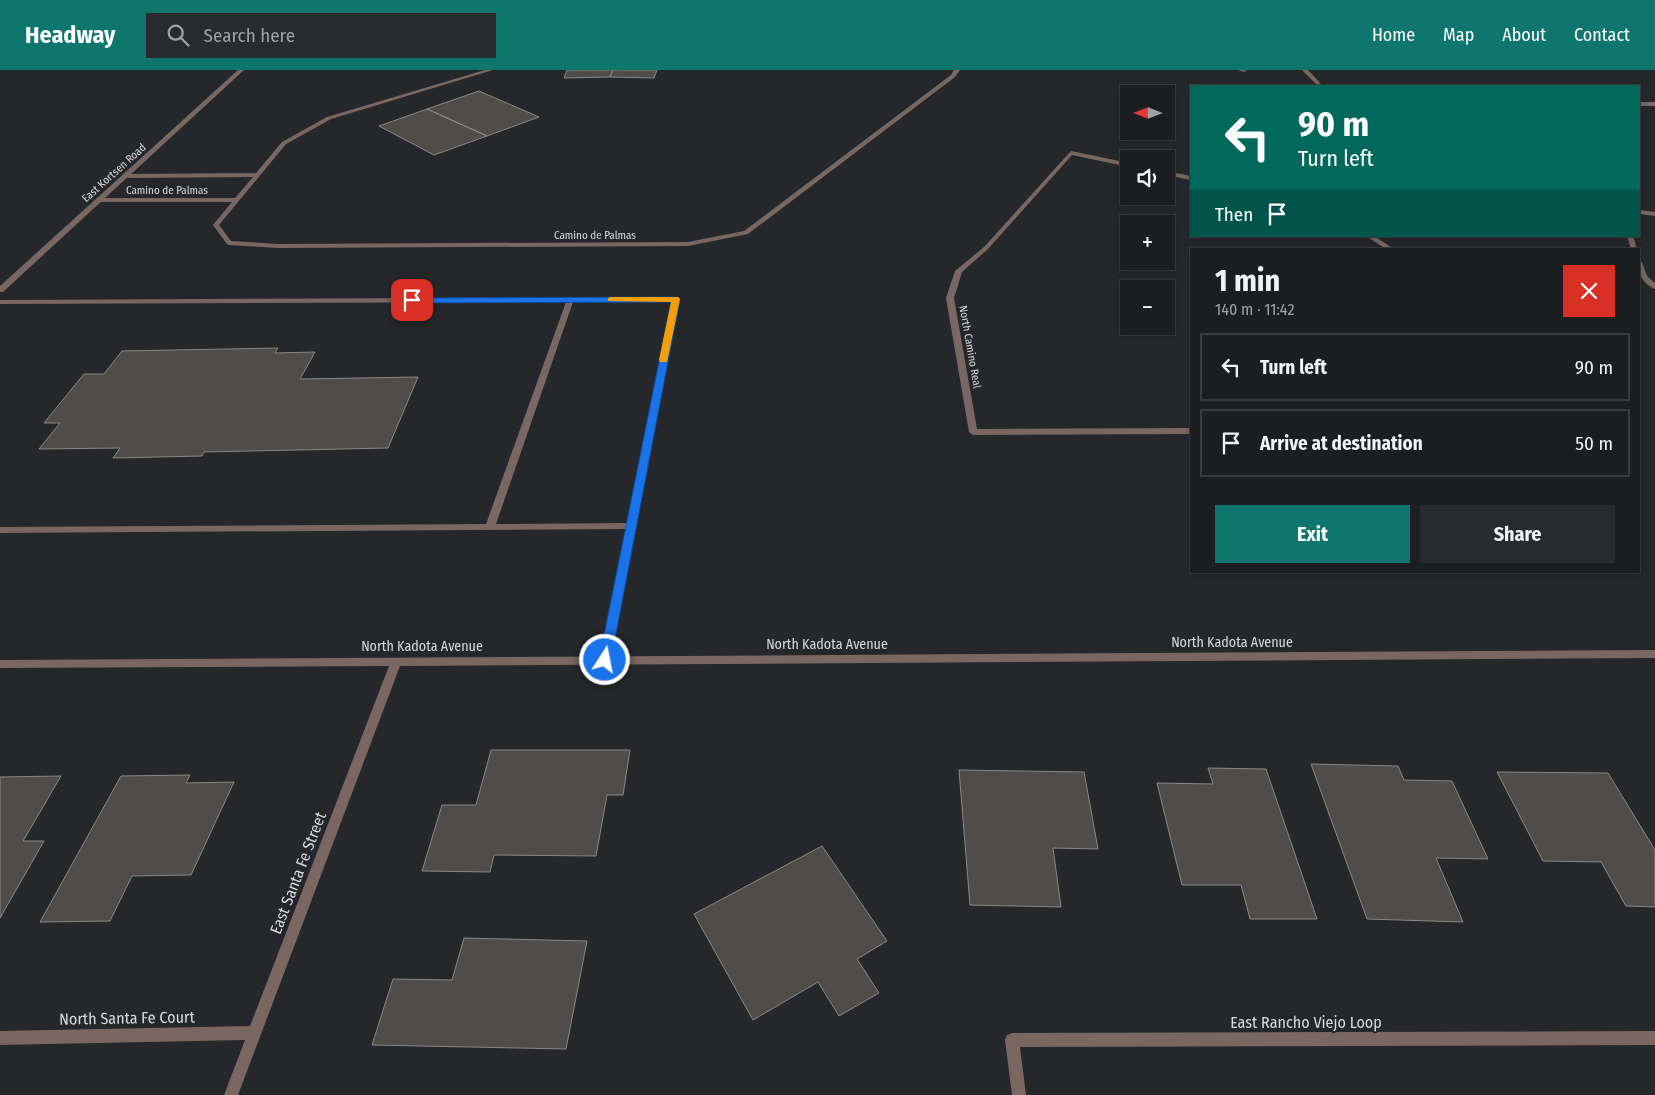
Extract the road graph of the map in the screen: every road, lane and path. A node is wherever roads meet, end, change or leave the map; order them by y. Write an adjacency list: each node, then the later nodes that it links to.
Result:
1 (241, 70): 11 (street, East Kortsen Road)
2 (490, 70): 9 (street, Camino de Palmas)
3 (957, 70): 14 (street, Camino de Palmas)
4 (1306, 70): 5 (street)
5 (1320, 85)
6 (1640, 104): 7 (street)
7 (1655, 104)
8 (1120, 163): 24 (street, North Camino Real)
9 (255, 175): 11 (street); 14 (street, Camino de Palmas)
10 (1175, 175): 12 (street)
11 (125, 176): 13 (street, East Kortsen Road)
12 (1190, 178)
13 (99, 200): 14 (street, Camino de Palmas); 21 (street, East Kortsen Road)
14 (235, 200)
15 (1640, 212): 16 (street)
16 (1655, 214)
17 (1371, 237): 18 (street)
18 (1389, 248)
19 (1640, 265): 20 (street)
20 (1655, 287)
21 (0, 290)
22 (570, 300): 23 (street); 25 (street); 26 (street)
23 (0, 302)
24 (1190, 431)
25 (490, 526): 26 (street); 27 (street)
26 (631, 526): 29 (street)
27 (0, 530)
28 (1655, 654): 29 (street, North Kadota Avenue)
29 (605, 660): 30 (street, North Kadota Avenue)
30 (396, 662): 31 (street, North Kadota Avenue); 32 (street, East Santa Fe Street)
31 (0, 664)
32 (255, 1032): 33 (street, North Santa Fe Court); 35 (street, East Santa Fe Street)
33 (0, 1038)
34 (1655, 1038): 36 (street, East Rancho Viejo Loop)
35 (231, 1095)
36 (1019, 1095)

